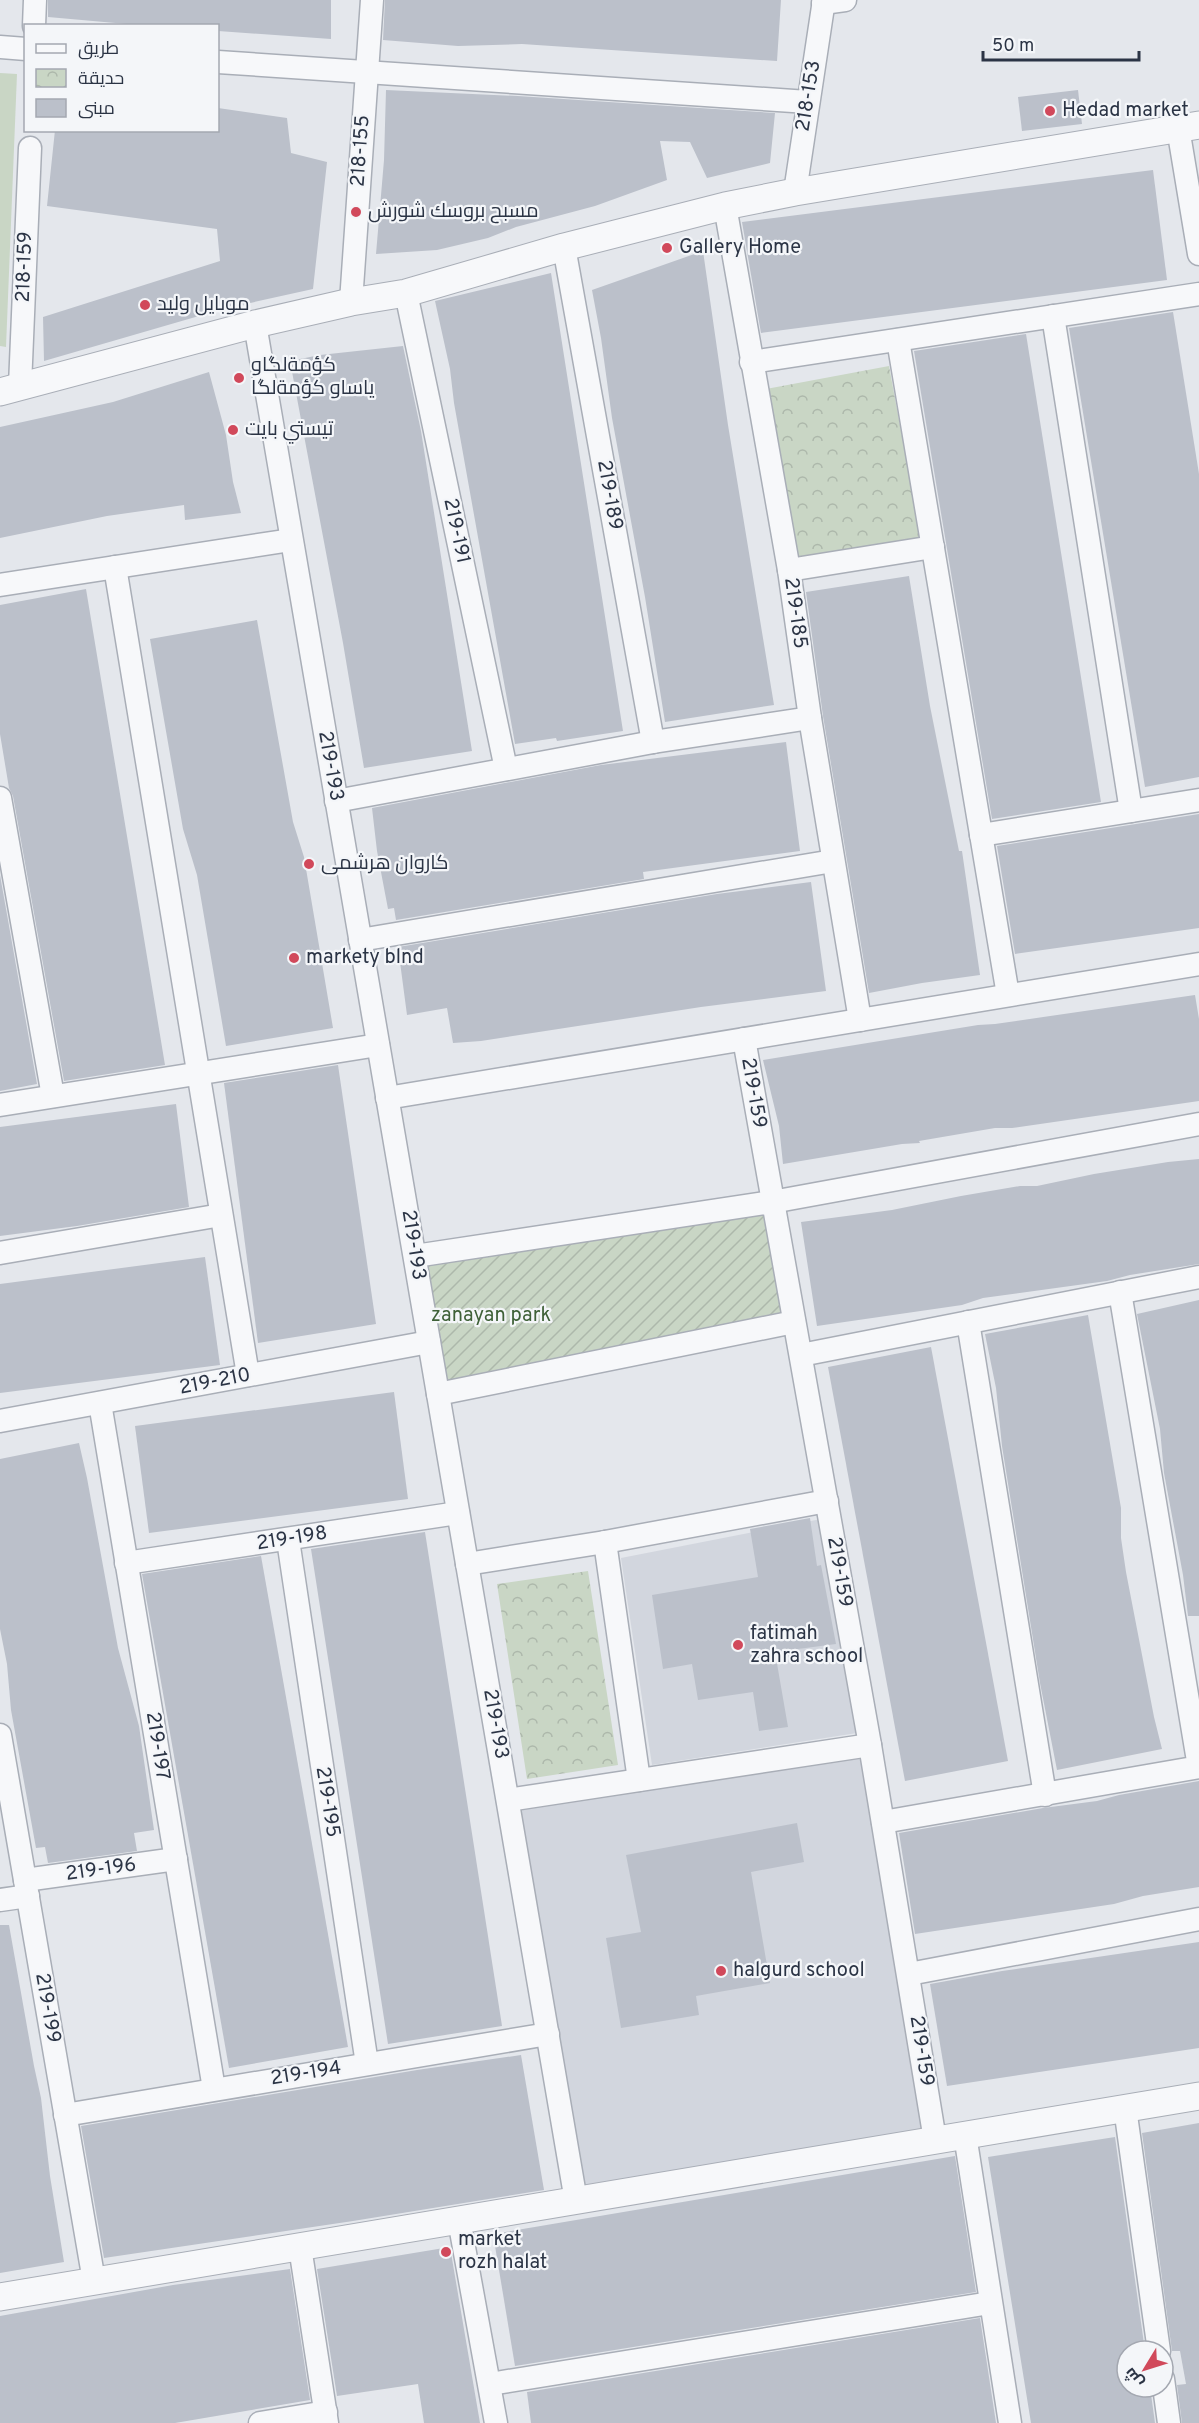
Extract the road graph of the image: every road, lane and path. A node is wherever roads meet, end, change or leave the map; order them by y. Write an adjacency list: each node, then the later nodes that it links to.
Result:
1 (35, 0): 4 (street)
2 (372, 0): 8 (street, 218-155)
3 (831, 1): 9 (street, 218-153)
4 (34, 24)
5 (0, 47): 6 (street)
6 (24, 49)
7 (219, 62): 8 (street)
8 (367, 72): 9 (street); 18 (street, 218-155)
9 (808, 102): 12 (street, 218-153)
10 (1188, 126): 12 (street); 15 (street)
11 (30, 148): 23 (street, 218-159)
12 (795, 192): 13 (street)
13 (725, 206): 14 (street); 22 (street, 219-185)
14 (564, 247): 16 (street); 30 (street, 219-189)
15 (1199, 254)
16 (406, 293): 18 (street); 31 (street, 219-191)
17 (1199, 294): 19 (street)
18 (351, 302): 20 (street)
19 (1053, 316): 21 (street); 35 (street)
20 (255, 324): 23 (street); 24 (street, 219-193)
21 (898, 340): 22 (street); 25 (street)
22 (751, 362): 27 (street, 219-185)
23 (10, 389)
24 (291, 540): 26 (street); 34 (street, 219-193)
25 (933, 548): 27 (street); 36 (street)
26 (115, 567): 28 (street); 44 (street)
27 (789, 570): 29 (street, 219-185)
28 (0, 585)
29 (810, 718): 30 (street); 37 (street, 219-185)
30 (653, 742): 31 (street)
31 (506, 769): 34 (street)
32 (0, 798): 45 (street)
33 (1199, 800): 35 (street)
34 (336, 801): 38 (street, 219-193)
35 (1131, 811): 36 (street)
36 (981, 835): 40 (street)
37 (833, 861): 38 (street); 41 (street, 219-185)
38 (360, 940): 43 (street, 219-193)
39 (1199, 964): 40 (street)
40 (1008, 995): 41 (street)
41 (860, 1020): 42 (street)
42 (744, 1039): 46 (street); 49 (street, 219-159)
43 (378, 1045): 44 (street); 46 (street, 219-193)
44 (198, 1073): 45 (street); 50 (street)
45 (53, 1096): 47 (street)
46 (387, 1098): 52 (street, 219-193)
47 (0, 1105)
48 (1199, 1124): 49 (street)
49 (772, 1202): 52 (street); 55 (street, 219-159)
50 (221, 1215): 51 (street); 59 (street)
51 (0, 1253)
52 (414, 1256): 57 (street, 219-193)
53 (1199, 1277): 54 (street)
54 (1120, 1292): 56 (street); 72 (street)
55 (794, 1322): 58 (street, 219-159); 60 (street)
56 (968, 1322): 58 (street); 72 (street)
57 (429, 1342): 59 (street, 219-210); 60 (street, 219-193)
58 (801, 1355): 63 (street, 219-159)
59 (248, 1376): 61 (street, 219-210)
60 (438, 1394): 64 (street, 219-193)
61 (100, 1403): 62 (street, 219-210); 67 (street, 219-197)
62 (0, 1421)
63 (827, 1502): 66 (street); 70 (street, 219-159)
64 (458, 1513): 65 (street, 219-198); 68 (street, 219-193)
65 (288, 1540): 67 (street, 219-198); 81 (street, 219-195)
66 (604, 1542): 68 (street); 71 (street)
67 (126, 1563): 75 (street, 219-197)
68 (467, 1564): 73 (street, 219-193)
69 (0, 1739): 76 (street, 219-199)
70 (870, 1745): 71 (street); 74 (street, 219-159)
71 (639, 1780): 73 (street)
72 (1045, 1795): 74 (street)
73 (508, 1800): 80 (street, 219-193)
74 (883, 1822): 79 (street, 219-159)
75 (176, 1859): 76 (street, 219-196); 82 (street, 219-197)
76 (26, 1888): 77 (street, 219-196); 85 (street, 219-199)
77 (0, 1900)
78 (1199, 1919): 79 (street)
79 (909, 1974): 87 (street, 219-159)
80 (548, 2034): 81 (street, 219-194); 88 (street, 219-193)
81 (367, 2064): 82 (street, 219-194)
82 (214, 2089): 85 (street, 219-194)
83 (1199, 2096): 84 (street)
84 (1125, 2109): 86 (street); 94 (street)
85 (65, 2115): 91 (street, 219-199)
86 (965, 2135): 87 (street); 93 (street)
87 (935, 2140): 88 (street)
88 (576, 2200): 89 (street)
89 (459, 2220): 90 (street); 95 (street)
90 (300, 2247): 91 (street); 97 (street)
91 (94, 2281): 92 (street)
92 (0, 2297)
93 (990, 2303): 95 (street); 100 (street)
94 (1157, 2339)
95 (490, 2384): 99 (street)
96 (1166, 2399): 101 (street)
97 (327, 2418): 98 (street)
98 (260, 2423)
99 (496, 2423)
100 (1010, 2423)
101 (1169, 2423)

